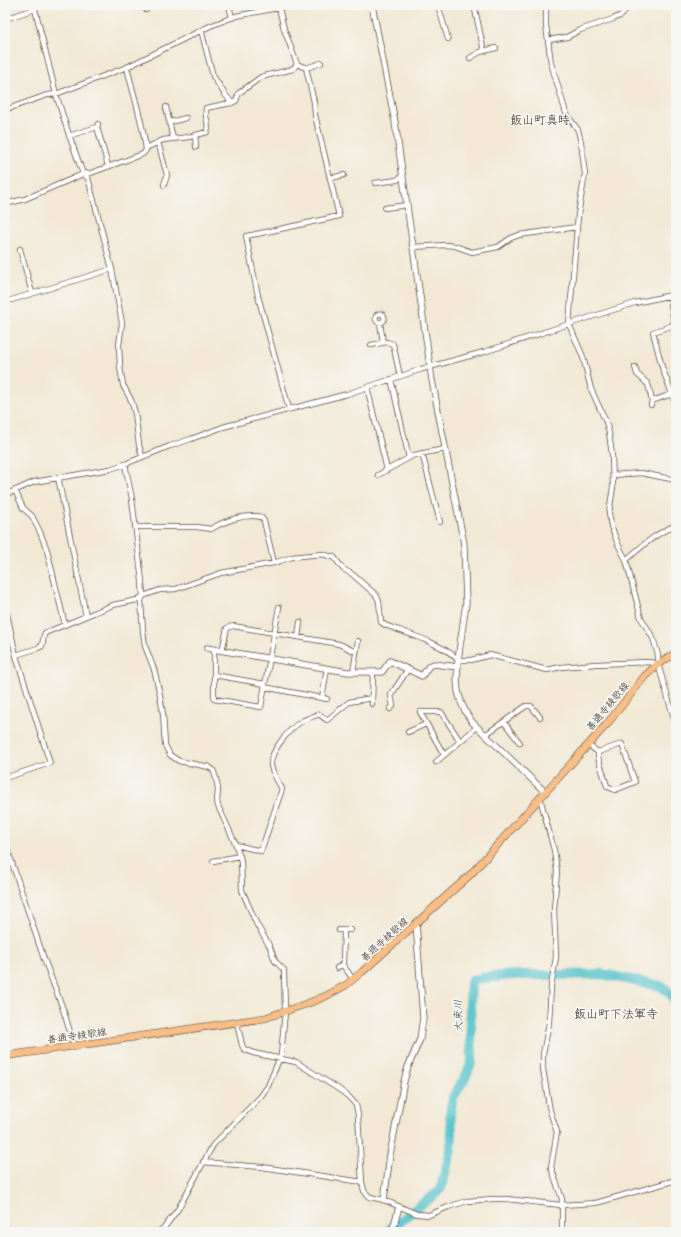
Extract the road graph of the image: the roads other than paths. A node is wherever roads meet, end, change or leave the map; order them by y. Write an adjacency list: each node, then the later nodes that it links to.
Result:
1 (229, 5): 11 (street)
2 (293, 5): 10 (street)
3 (372, 5): 38 (street)
4 (438, 5): 14 (street)
5 (474, 5): 17 (street)
6 (548, 5): 15 (street)
7 (634, 5): 15 (street)
8 (35, 7): 12 (street); 23 (street)
9 (271, 7): 10 (street); 11 (street)
10 (279, 8): 20 (street)
11 (232, 18): 13 (street)
12 (5, 19)
13 (201, 30): 21 (street); 24 (street)
14 (448, 39)
15 (548, 40): 45 (street)
16 (496, 48): 17 (street)
17 (484, 51): 18 (street)
18 (470, 58)
19 (320, 63): 22 (street)
20 (297, 64): 22 (street); 24 (street)
21 (127, 67): 23 (street); 34 (street)
22 (306, 68): 39 (street)
23 (56, 94): 26 (street); 30 (street)
24 (232, 103): 29 (street)
25 (166, 107): 28 (street)
26 (5, 110)
27 (186, 118): 28 (street)
28 (170, 122): 31 (street)
29 (194, 135): 31 (street); 33 (street)
30 (69, 136): 35 (street); 36 (street)
31 (173, 139): 32 (street)
32 (158, 142): 34 (street); 41 (street)
33 (196, 147)
34 (146, 148): 35 (street)
35 (108, 166): 36 (street)
36 (83, 174): 42 (street); 48 (street)
37 (344, 175): 39 (street)
38 (403, 175): 40 (street); 43 (street)
39 (330, 178): 64 (street)
40 (375, 183)
41 (164, 184)
42 (5, 204)
43 (407, 205): 44 (street); 46 (street)
44 (385, 208)
45 (577, 227): 46 (street); 54 (street)
46 (413, 247): 57 (street)
47 (20, 249): 49 (street)
48 (112, 269): 49 (street); 67 (street)
49 (32, 293): 52 (street)
50 (676, 294): 51 (street)
51 (670, 296): 54 (street); 62 (street)
52 (5, 302)
53 (380, 323): 55 (street)
54 (569, 324): 57 (street); 72 (street)
55 (384, 342): 56 (street); 59 (street)
56 (371, 345)
57 (430, 366): 59 (street); 65 (street)
58 (635, 367): 62 (street)
59 (400, 376): 60 (street)
60 (390, 379): 61 (street); 68 (street)
61 (367, 387): 64 (street); 70 (street)
62 (672, 394): 63 (street)
63 (676, 404)
64 (289, 409): 67 (street)
65 (445, 449): 66 (street); 98 (street)
66 (422, 453): 68 (street); 77 (street)
67 (142, 456): 69 (street)
68 (409, 458): 70 (street)
69 (125, 464): 73 (street); 79 (street)
70 (387, 470): 71 (street)
71 (378, 475)
72 (613, 475): 74 (street); 80 (street)
73 (58, 477): 75 (street); 85 (street)
74 (676, 480)
75 (15, 490): 76 (street); 87 (street)
76 (5, 495)
77 (440, 522)
78 (676, 525): 80 (street)
79 (136, 527): 81 (street); 82 (street)
80 (626, 560): 99 (street)
81 (274, 562): 82 (street); 98 (street)
82 (143, 596): 85 (street); 126 (street)
83 (5, 604): 96 (street)
84 (279, 606): 88 (street)
85 (86, 616): 87 (street)
86 (300, 622): 89 (street)
87 (64, 625): 96 (street)
88 (274, 633): 89 (street); 93 (street); 97 (street)
89 (298, 637): 94 (street)
90 (358, 641): 94 (street)
91 (207, 648): 92 (street)
92 (214, 649): 93 (street); 105 (street)
93 (222, 651): 97 (street)
94 (356, 652): 103 (street)
95 (676, 653): 99 (main road, 善通寺綾歌線)
96 (16, 655): 123 (street)
97 (269, 659): 101 (street); 106 (street)
98 (458, 660): 99 (street); 100 (street)
99 (658, 664): 113 (street); 119 (main road, 善通寺綾歌線)
100 (458, 667): 102 (street); 114 (street)
101 (327, 668): 103 (street); 106 (street)
102 (408, 669): 104 (street); 109 (street)
103 (353, 672): 104 (street)
104 (373, 672): 107 (street)
105 (214, 675): 106 (street); 106 (street)
106 (264, 686)
107 (372, 698): 108 (street); 126 (street)
108 (372, 704)
109 (390, 709)
110 (540, 717): 111 (street)
111 (504, 722): 116 (street); 118 (street)
112 (426, 724): 115 (street); 117 (street); 121 (street)
113 (676, 725)
114 (477, 727): 116 (street); 117 (street)
115 (408, 732)
116 (485, 735): 124 (street)
117 (460, 741): 121 (street)
118 (520, 743)
119 (588, 745): 120 (street); 124 (main road, 善通寺綾歌線)
120 (598, 752): 120 (street)
121 (444, 755): 122 (street)
122 (436, 762)
123 (5, 778)
124 (543, 795): 129 (main road, 善通寺綾歌線); 145 (street)
125 (5, 842): 138 (street)
126 (236, 845): 127 (street)
127 (240, 856): 128 (street); 136 (street)
128 (213, 861)
129 (416, 923): 135 (main road, 善通寺綾歌線); 144 (street)
130 (339, 930): 131 (street)
131 (344, 930): 132 (street); 133 (street)
132 (351, 930)
133 (342, 964): 134 (street); 135 (street)
134 (337, 968)
135 (353, 979): 136 (main road, 善通寺綾歌線)
136 (285, 1012): 137 (main road, 善通寺綾歌線); 140 (street)
137 (237, 1023): 138 (main road, 善通寺綾歌線); 140 (street)
138 (74, 1045): 139 (main road, 善通寺綾歌線)
139 (5, 1056)
140 (279, 1059): 141 (street); 143 (street)
141 (203, 1162): 143 (street); 148 (street)
142 (676, 1180): 145 (street)
143 (362, 1182): 144 (street)
144 (384, 1200): 146 (street)
145 (561, 1205): 146 (street); 149 (street)
146 (399, 1207): 147 (street)
147 (393, 1231)
148 (156, 1232)
149 (562, 1232)

